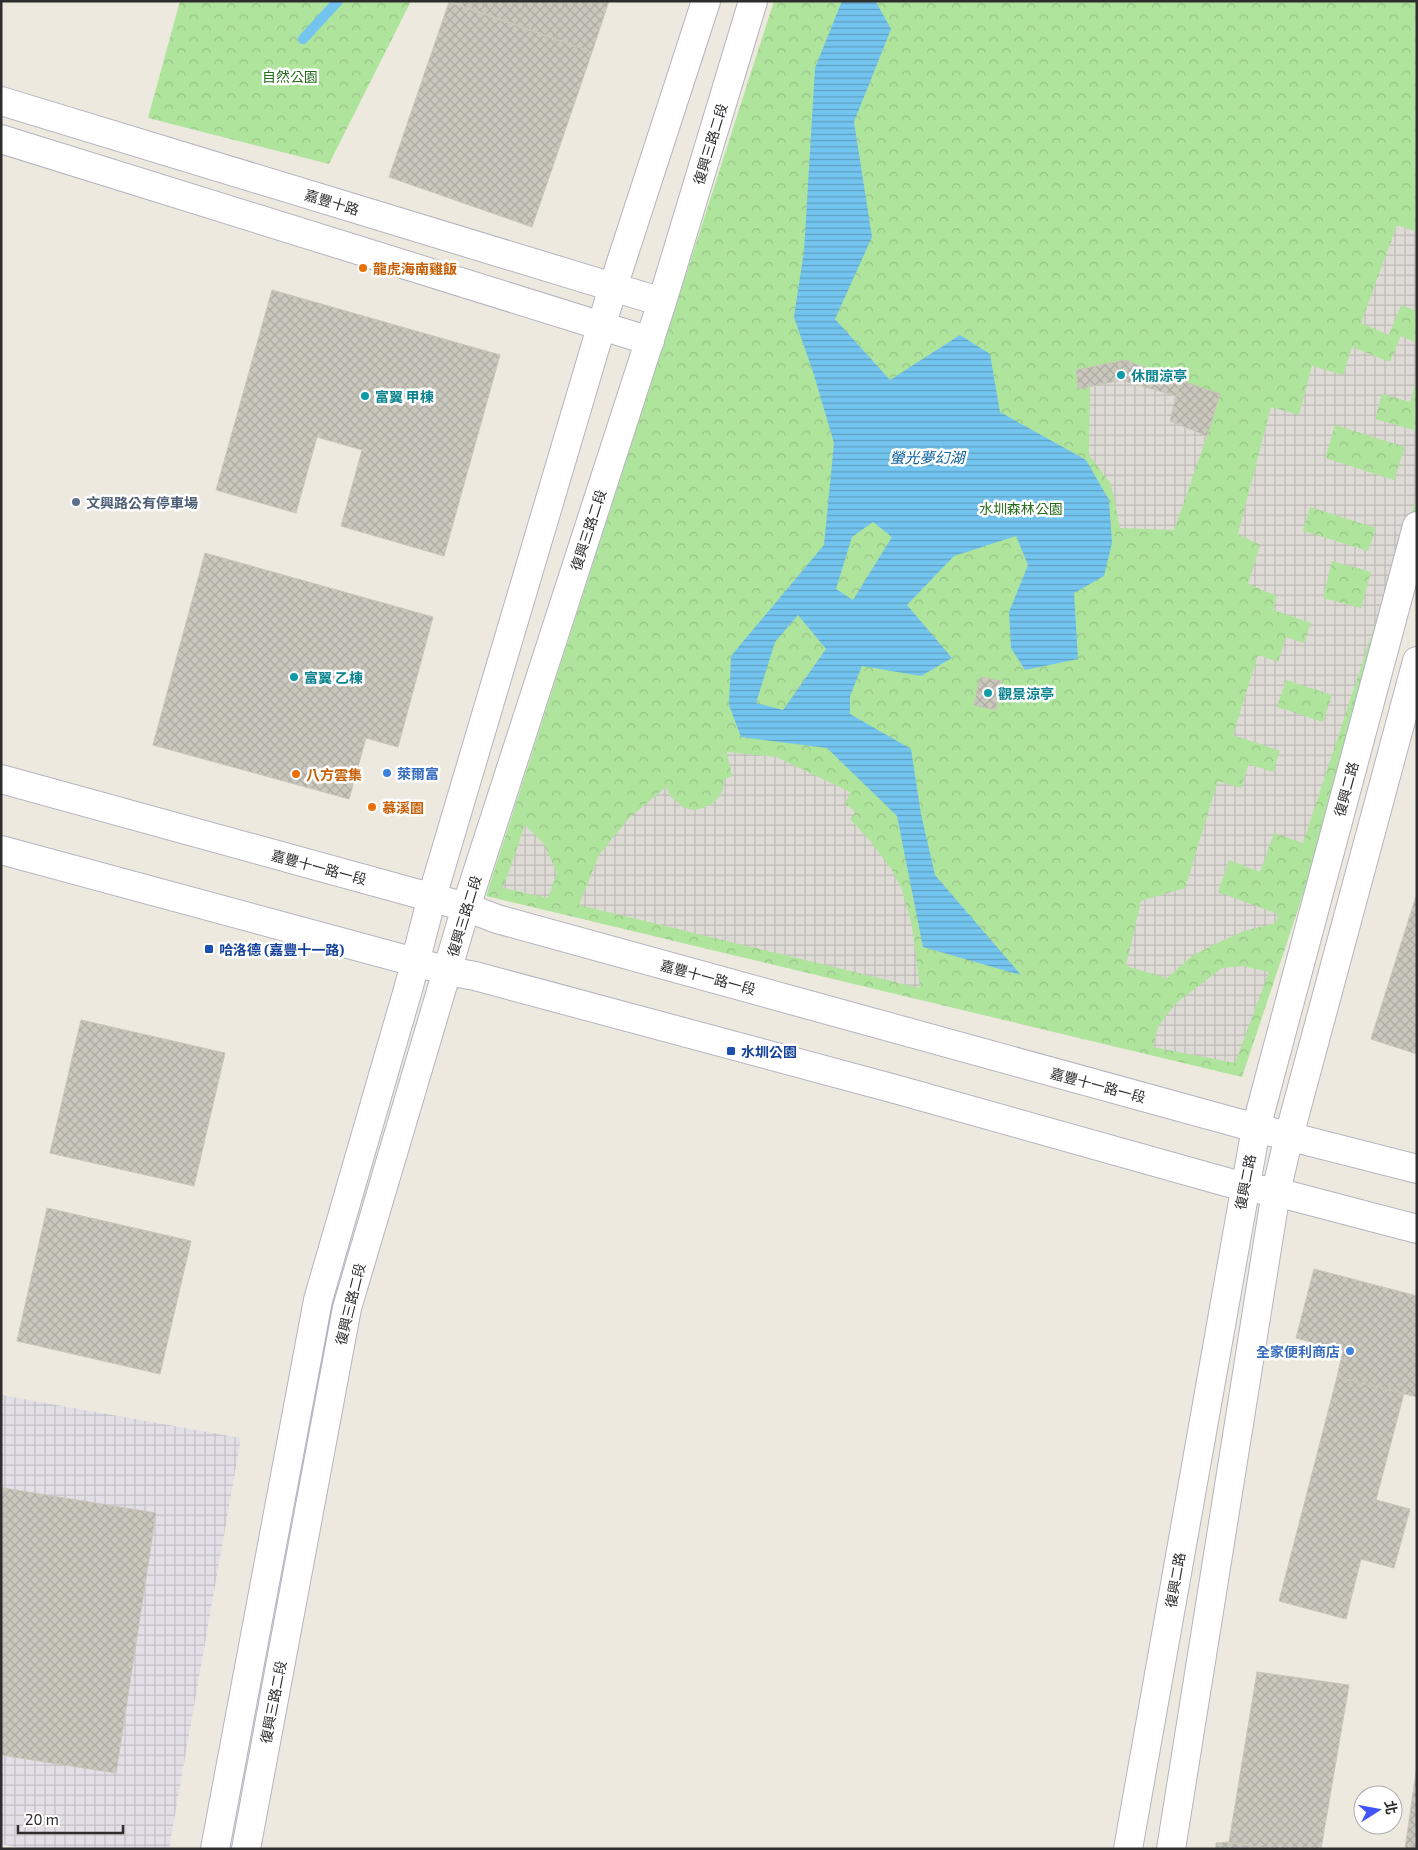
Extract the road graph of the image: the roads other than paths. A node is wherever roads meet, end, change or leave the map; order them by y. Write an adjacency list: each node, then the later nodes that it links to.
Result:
1 (706, 1): 5 (street)
2 (753, 1): 6 (street, 復興三路二段)
3 (1, 101): 5 (street, 嘉豐十路)
4 (1, 139): 7 (street)
5 (613, 287): 6 (street, 嘉豐十路); 7 (street)
6 (662, 302): 8 (street, 復興三路二段)
7 (602, 326): 8 (street); 13 (street)
8 (650, 341): 14 (street, 復興三路二段)
9 (1417, 526): 17 (street, 復興二路)
10 (1417, 661): 18 (street)
11 (1, 779): 13 (street, 嘉豐十一路一段)
12 (1, 850): 15 (street)
13 (432, 897): 14 (street, 嘉豐十一路一段); 15 (street)
14 (466, 907): 16 (street, 復興三路二段); 17 (street, 嘉豐十一路一段)
15 (415, 962): 16 (street); 23 (street)
16 (448, 971): 20 (street); 24 (street, 復興三路二段)
17 (1256, 1128): 18 (street, 嘉豐十一路一段); 20 (street, 復興二路)
18 (1289, 1136): 19 (street, 嘉豐十一路一段); 21 (street)
19 (1417, 1169)
20 (1244, 1187): 21 (street); 25 (street, 復興二路)
21 (1276, 1192): 22 (street); 26 (street)
22 (1417, 1229)
23 (215, 1849)
24 (246, 1849)
25 (1128, 1849)
26 (1171, 1849)

